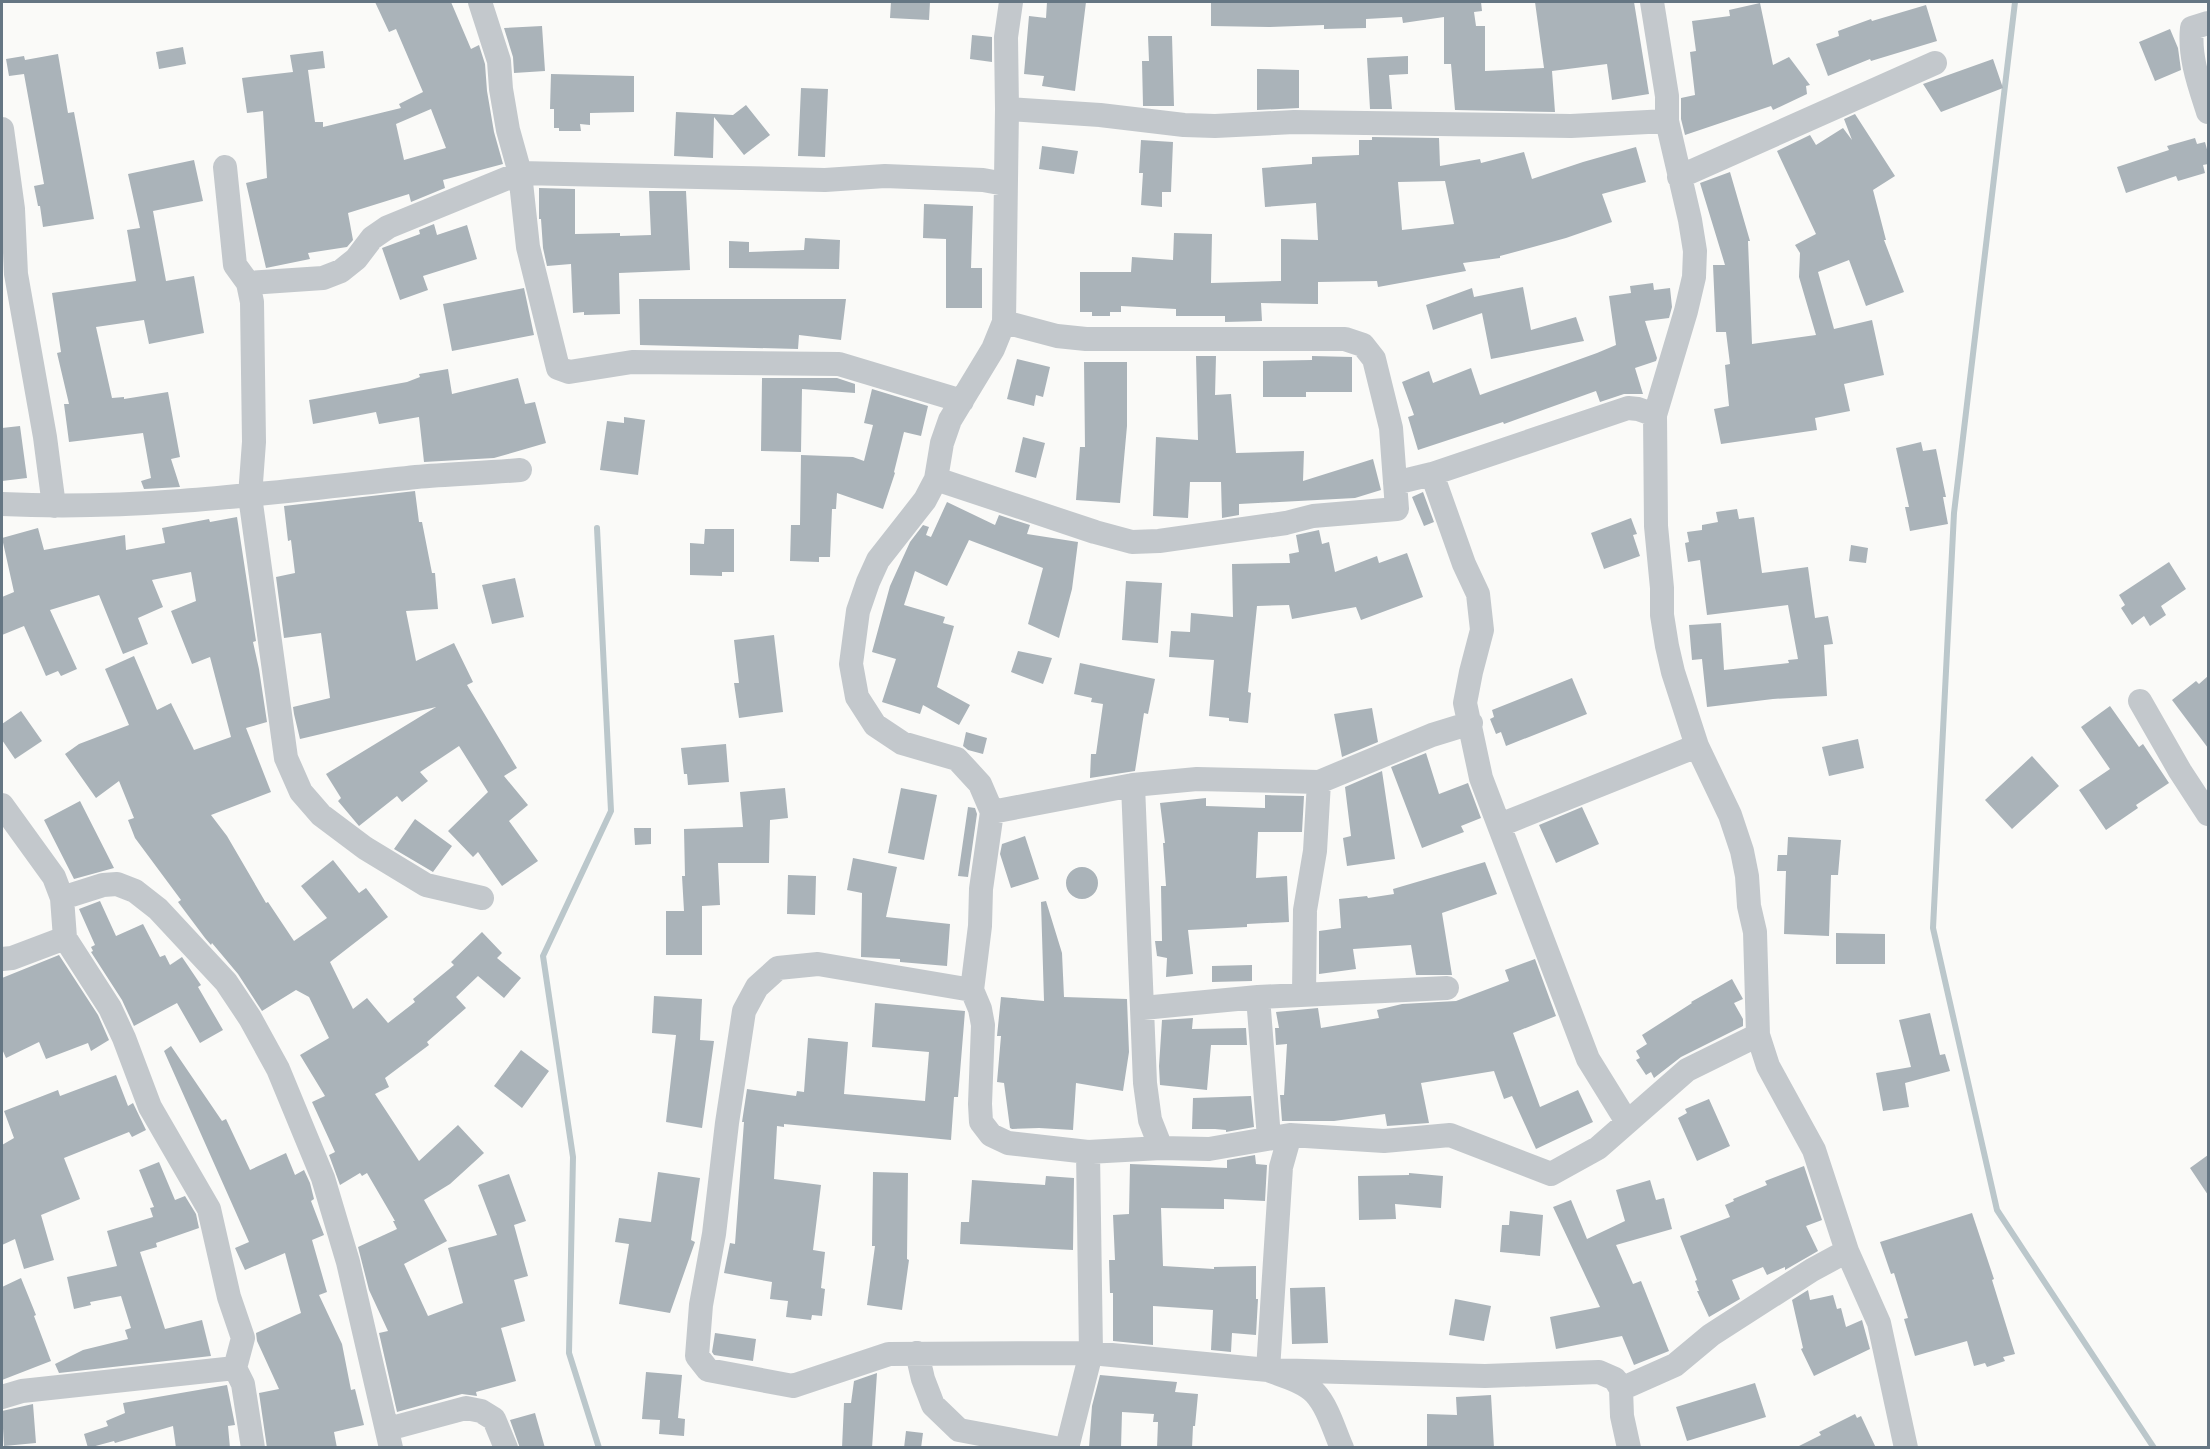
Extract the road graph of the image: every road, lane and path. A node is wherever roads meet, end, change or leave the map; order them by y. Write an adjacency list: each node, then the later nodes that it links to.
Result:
1 (480, 2): 11 (street)
2 (1011, 2): 6 (street)
3 (1652, 2): 8 (street)
4 (2208, 23): 7 (street)
5 (1935, 63): 12 (street)
6 (1007, 109): 8 (street); 13 (street)
7 (2208, 112)
8 (1667, 121): 12 (street)
9 (2, 129): 14 (street)
10 (225, 167): 15 (street)
11 (520, 172): 13 (street); 15 (street); 17 (street)
12 (1679, 177): 18 (street)
13 (1005, 184): 16 (street)
14 (9, 274): 25 (street)
15 (248, 283): 23 (street)
16 (1004, 322): 17 (street); 22 (street)
17 (962, 401): 21 (street)
18 (1655, 415): 20 (street); 28 (street)
19 (520, 470): 23 (street)
20 (1432, 474): 22 (street); 27 (street)
21 (936, 479): 22 (street); 32 (street)
22 (1395, 483)
23 (250, 496): 25 (street); 36 (street)
24 (2, 504): 25 (street)
25 (54, 506)
26 (2140, 700): 33 (street)
27 (1471, 723): 29 (street); 34 (street)
28 (1697, 746): 34 (street); 44 (street)
29 (1319, 782): 30 (street); 41 (street)
30 (1133, 785): 32 (street); 43 (street)
31 (2, 805): 35 (street)
32 (992, 812): 40 (street)
33 (2208, 814)
34 (1500, 825): 45 (street)
35 (62, 898): 37 (street); 56 (street)
36 (482, 898)
37 (65, 938): 38 (street); 52 (street)
38 (2, 959)
39 (1447, 988): 41 (street)
40 (972, 990): 48 (street); 50 (street)
41 (1304, 994): 42 (street)
42 (1258, 997): 43 (street); 46 (street)
43 (1143, 1008): 47 (street)
44 (1758, 1035): 45 (street); 49 (street)
45 (1627, 1122): 46 (street)
46 (1280, 1136): 47 (street); 53 (street)
47 (1161, 1148): 48 (street)
48 (1088, 1152): 51 (street)
49 (1847, 1251): 54 (street); 63 (street)
50 (918, 1353): 51 (street); 59 (street)
51 (1091, 1353): 53 (street); 60 (street)
52 (235, 1368): 55 (street); 57 (street)
53 (1268, 1370): 54 (street); 61 (street)
54 (1622, 1389): 62 (street)
55 (2, 1397)
56 (389, 1438): 58 (street)
57 (253, 1448)
58 (506, 1448)
59 (1054, 1448)
60 (1067, 1448)
61 (1342, 1448)
62 (1629, 1448)
63 (1906, 1448)

